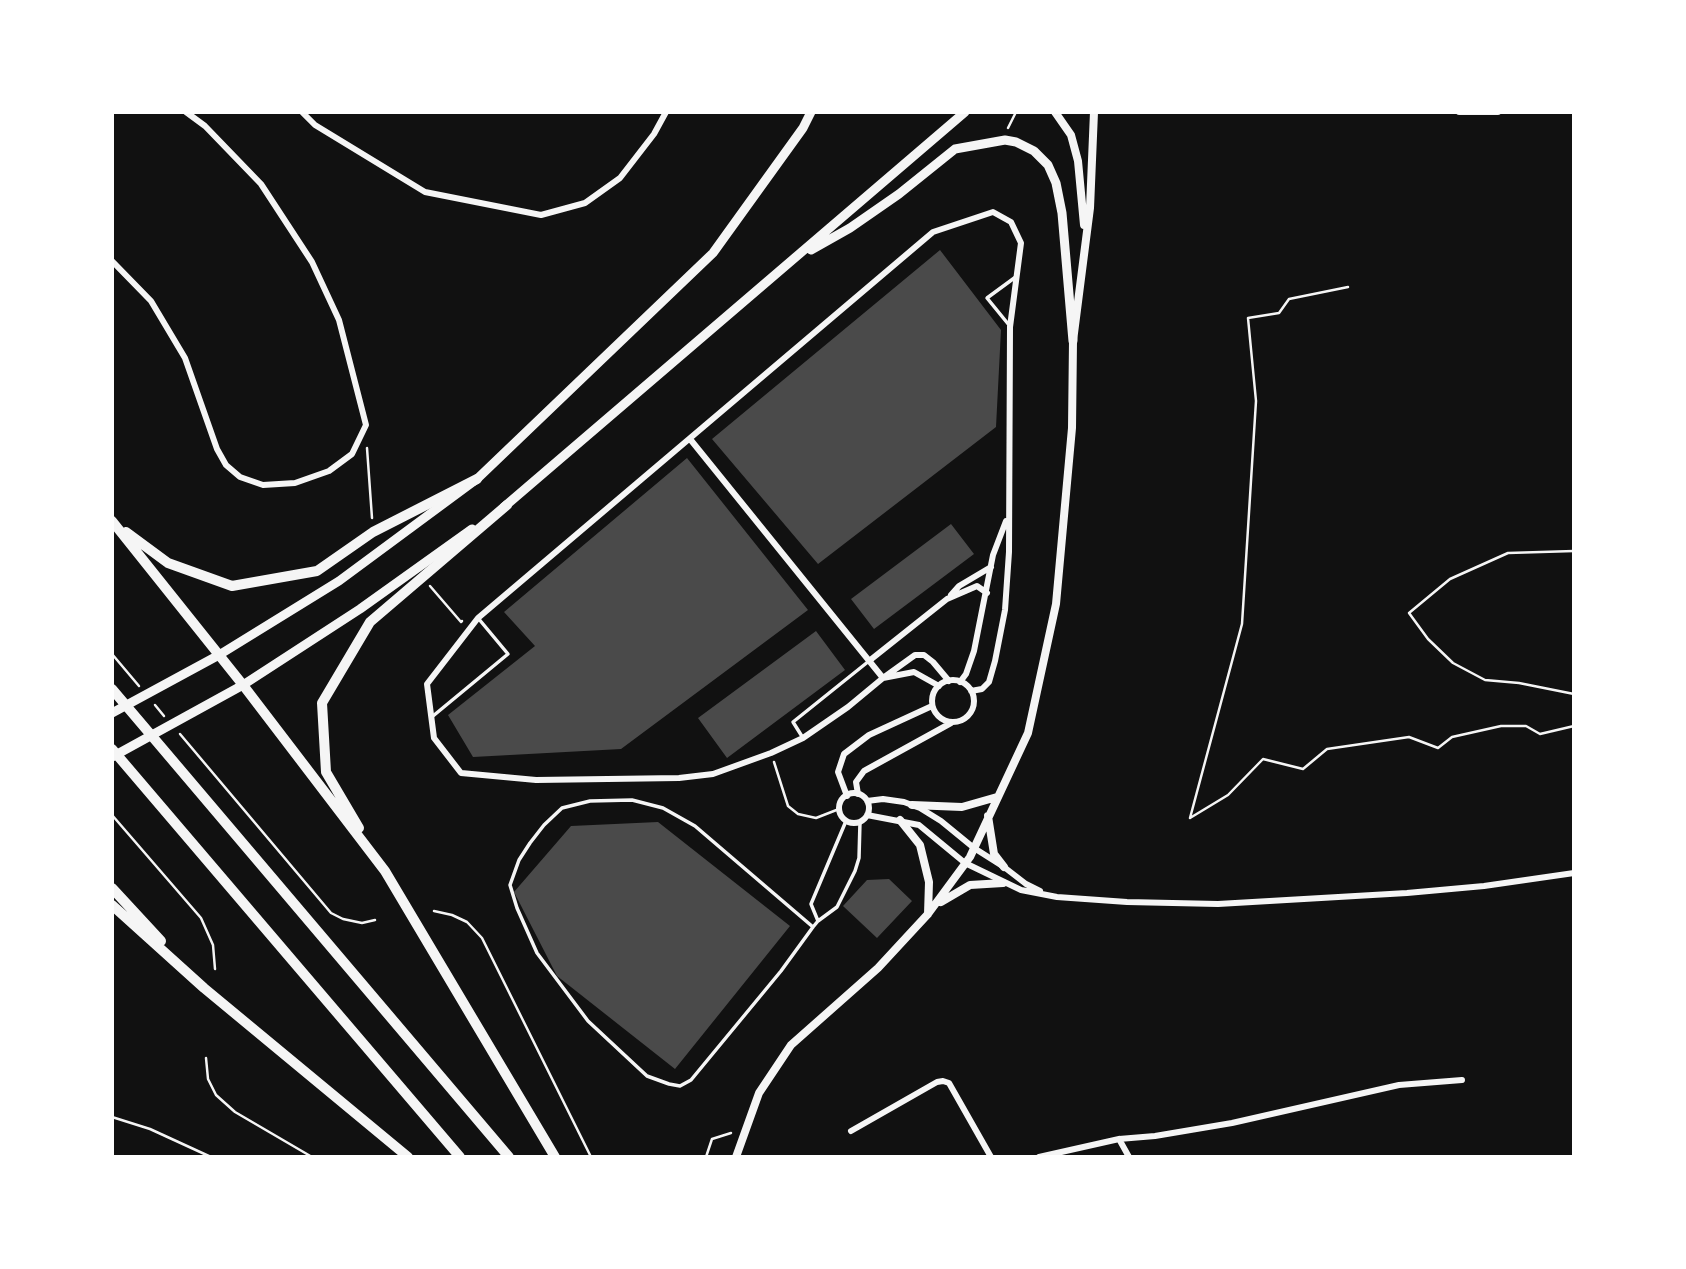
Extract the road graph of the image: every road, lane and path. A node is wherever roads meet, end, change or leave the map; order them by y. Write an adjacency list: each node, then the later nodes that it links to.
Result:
1 (186, 112): 19 (street)
2 (302, 112): 3 (street)
3 (666, 112)
4 (811, 112): 21 (main road)
5 (965, 112): 13 (main road)
6 (1016, 112): 11 (path)
7 (1055, 112): 12 (street)
8 (1094, 112): 12 (street)
9 (1459, 112): 10 (street)
10 (1498, 112)
11 (1006, 131)
12 (1085, 238): 18 (street)
13 (795, 258): 18 (main road); 22 (main road)
14 (112, 261): 19 (street)
15 (1017, 276): 17 (street); 17 (lane); 20 (street)
16 (1348, 287): 51 (path)
17 (1010, 327): 23 (street)
18 (1073, 341): 59 (street)
19 (366, 425): 25 (path)
20 (690, 439): 31 (street); 35 (street)
21 (477, 480): 25 (main road); 34 (main road)
22 (507, 505): 28 (main road); 39 (main road)
23 (1008, 516): 27 (street); 42 (street)
24 (113, 522): 25 (main road); 34 (main road)
25 (373, 532)
26 (1574, 551): 44 (path)
27 (991, 567): 29 (street); 30 (street)
28 (423, 577): 32 (path); 72 (main road)
29 (987, 593): 30 (street); 38 (street)
30 (947, 599): 35 (street)
31 (478, 618): 48 (street); 48 (lane)
32 (461, 622)
33 (112, 654): 43 (path)
34 (219, 655): 39 (main road); 47 (main road)
35 (869, 661): 36 (street); 53 (lane)
36 (883, 678): 37 (street); 40 (street); 53 (street)
37 (949, 681): 38 (street); 40 (street)
38 (960, 682): 42 (street)
39 (243, 685): 56 (main road); 72 (main road)
40 (939, 686): 46 (street)
41 (112, 689): 97 (main road)
42 (971, 691): 49 (street)
43 (146, 694)
44 (1574, 694)
45 (155, 704): 50 (path)
46 (932, 706): 49 (street); 58 (street)
47 (112, 713)
48 (431, 718): 55 (street)
49 (953, 722): 57 (street)
50 (172, 724)
51 (1574, 726)
52 (180, 734): 81 (path)
53 (803, 738): 55 (street)
54 (112, 749): 96 (main road)
55 (771, 753): 62 (path)
56 (112, 757)
57 (858, 794): 58 (street); 60 (street)
58 (846, 796): 62 (street)
59 (997, 797): 61 (street); 65 (street)
60 (867, 801): 61 (street); 64 (street)
61 (912, 805): 69 (street)
62 (839, 810): 67 (street)
63 (112, 815): 84 (path)
64 (867, 815): 66 (street); 68 (street)
65 (988, 816): 69 (street); 71 (street)
66 (900, 820): 70 (street); 80 (street)
67 (846, 821): 68 (street); 82 (lane)
68 (860, 822): 82 (lane)
69 (974, 848): 70 (street); 71 (street)
70 (965, 863): 74 (street); 78 (street)
71 (1004, 867): 76 (street)
72 (385, 871): 98 (main road)
73 (1574, 873): 76 (street)
74 (1003, 883): 76 (street); 78 (street)
75 (112, 888): 85 (main road)
76 (1049, 895)
77 (112, 905): 85 (main road)
78 (934, 906): 80 (street)
79 (435, 911): 99 (path)
80 (928, 914): 89 (street)
81 (375, 920)
82 (818, 922): 83 (lane)
83 (813, 927): 83 (lane)
84 (215, 969)
85 (204, 988): 95 (main road)
86 (206, 1058): 94 (path)
87 (1462, 1080): 91 (street)
88 (112, 1117): 93 (path)
89 (744, 1129): 92 (street); 100 (path)
90 (851, 1131): 101 (street)
91 (1119, 1139): 102 (street); 103 (street)
92 (736, 1156)
93 (211, 1157)
94 (312, 1157)
95 (408, 1157)
96 (460, 1157)
97 (509, 1157)
98 (555, 1157)
99 (591, 1157)
100 (706, 1157)
101 (991, 1157)
102 (1039, 1157)
103 (1129, 1157)

